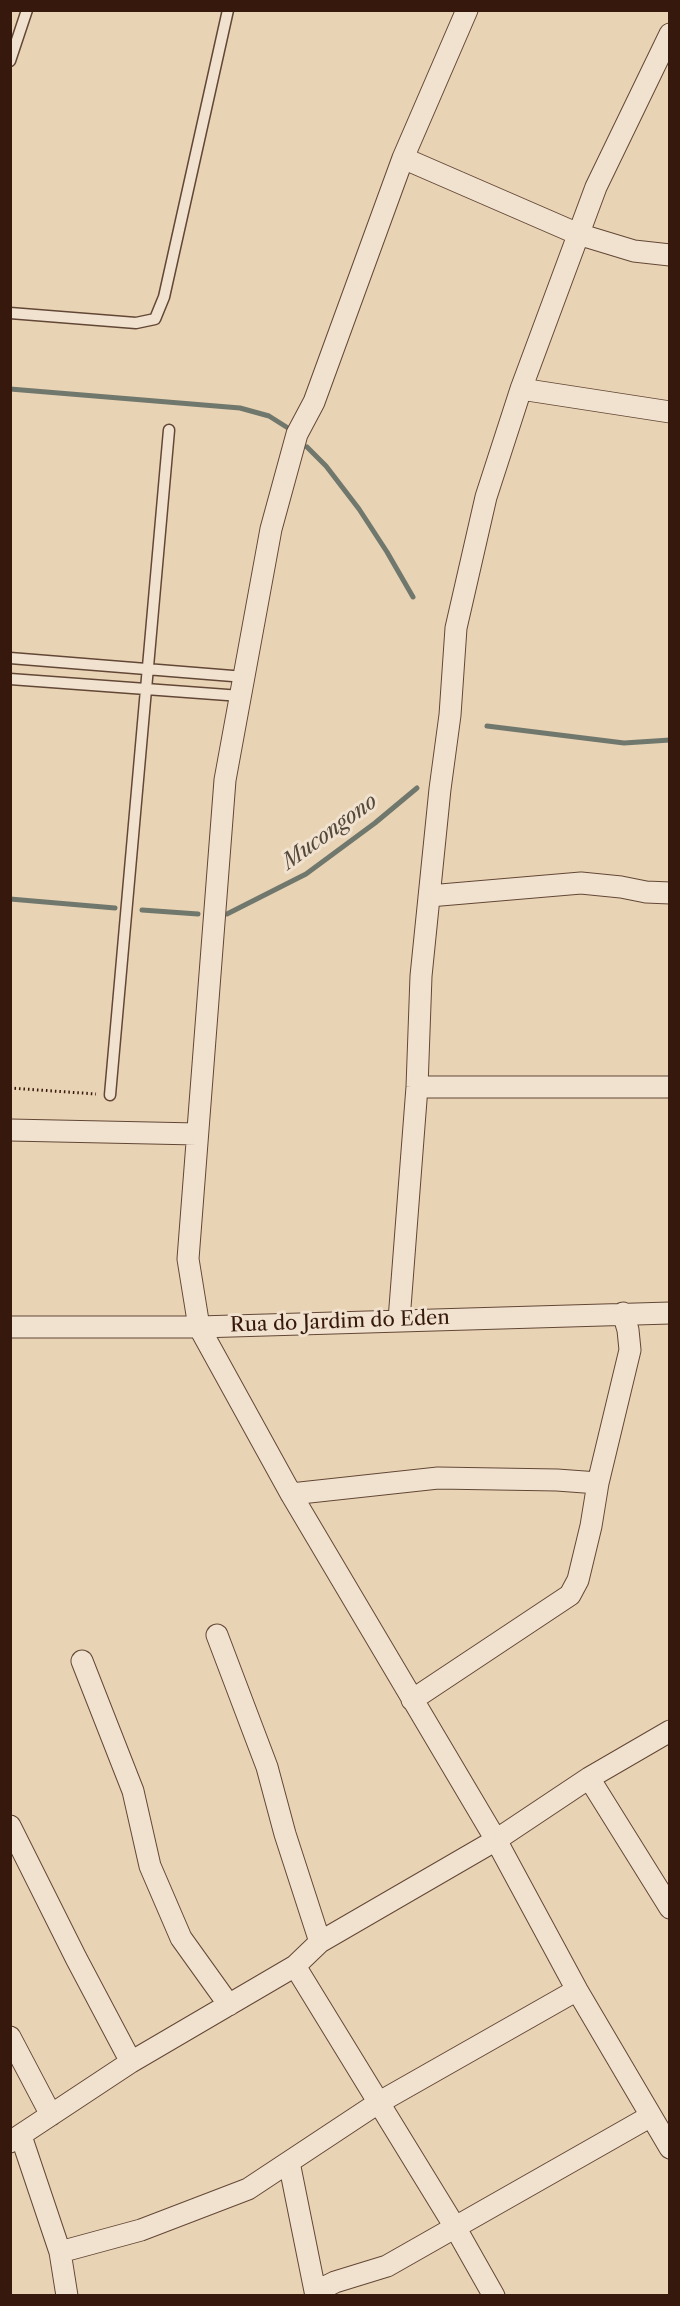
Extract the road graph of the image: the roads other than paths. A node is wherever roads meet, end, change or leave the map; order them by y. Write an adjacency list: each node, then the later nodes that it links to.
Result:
1 (27, 10): 5 (lane)
2 (228, 10): 9 (lane)
3 (467, 10): 6 (street)
4 (669, 34): 7 (street)
5 (10, 61)
6 (403, 158): 7 (street); 16 (street)
7 (578, 234): 8 (street); 10 (street)
8 (669, 255)
9 (10, 313)
10 (521, 389): 11 (street); 19 (street)
11 (669, 412)
12 (169, 430): 14 (lane)
13 (10, 658): 14 (lane)
14 (148, 669): 16 (lane); 17 (lane)
15 (10, 679): 17 (lane)
16 (243, 687): 17 (lane); 24 (street)
17 (146, 689): 22 (lane)
18 (669, 893): 19 (street)
19 (429, 896): 20 (street)
20 (417, 1087): 21 (street); 27 (street)
21 (669, 1087)
22 (110, 1095)
23 (10, 1130): 24 (street)
24 (196, 1134): 29 (street)
25 (623, 1313): 26 (street, Rua do Jardim do Eden); 27 (street, Rua do Jardim do Eden); 30 (street)
26 (669, 1313)
27 (399, 1320): 29 (street, Rua do Jardim do Eden)
28 (10, 1327): 29 (street, Rua do Jardim do Eden)
29 (199, 1327): 31 (street)
30 (598, 1483): 31 (street); 34 (street)
31 (291, 1494): 34 (street)
32 (217, 1635): 40 (street)
33 (82, 1661): 43 (street)
34 (412, 1700): 38 (street)
35 (669, 1731): 36 (street)
36 (589, 1778): 38 (street); 39 (street)
37 (10, 1826): 45 (street)
38 (496, 1840): 40 (street); 42 (street)
39 (669, 1908)
40 (320, 1942): 41 (street)
41 (295, 1966): 43 (street); 46 (street)
42 (577, 1990): 46 (street); 48 (street)
43 (229, 2005): 45 (street)
44 (10, 2037): 47 (street)
45 (131, 2062): 47 (street)
46 (378, 2103): 51 (street); 52 (street)
47 (51, 2115): 49 (street)
48 (651, 2116): 50 (street); 52 (street)
49 (16, 2139): 53 (street)
50 (669, 2148)
51 (289, 2162): 53 (street); 55 (street)
52 (454, 2227): 55 (street); 56 (street)
53 (60, 2252): 54 (street)
54 (67, 2295)
55 (316, 2295)
56 (494, 2295)

